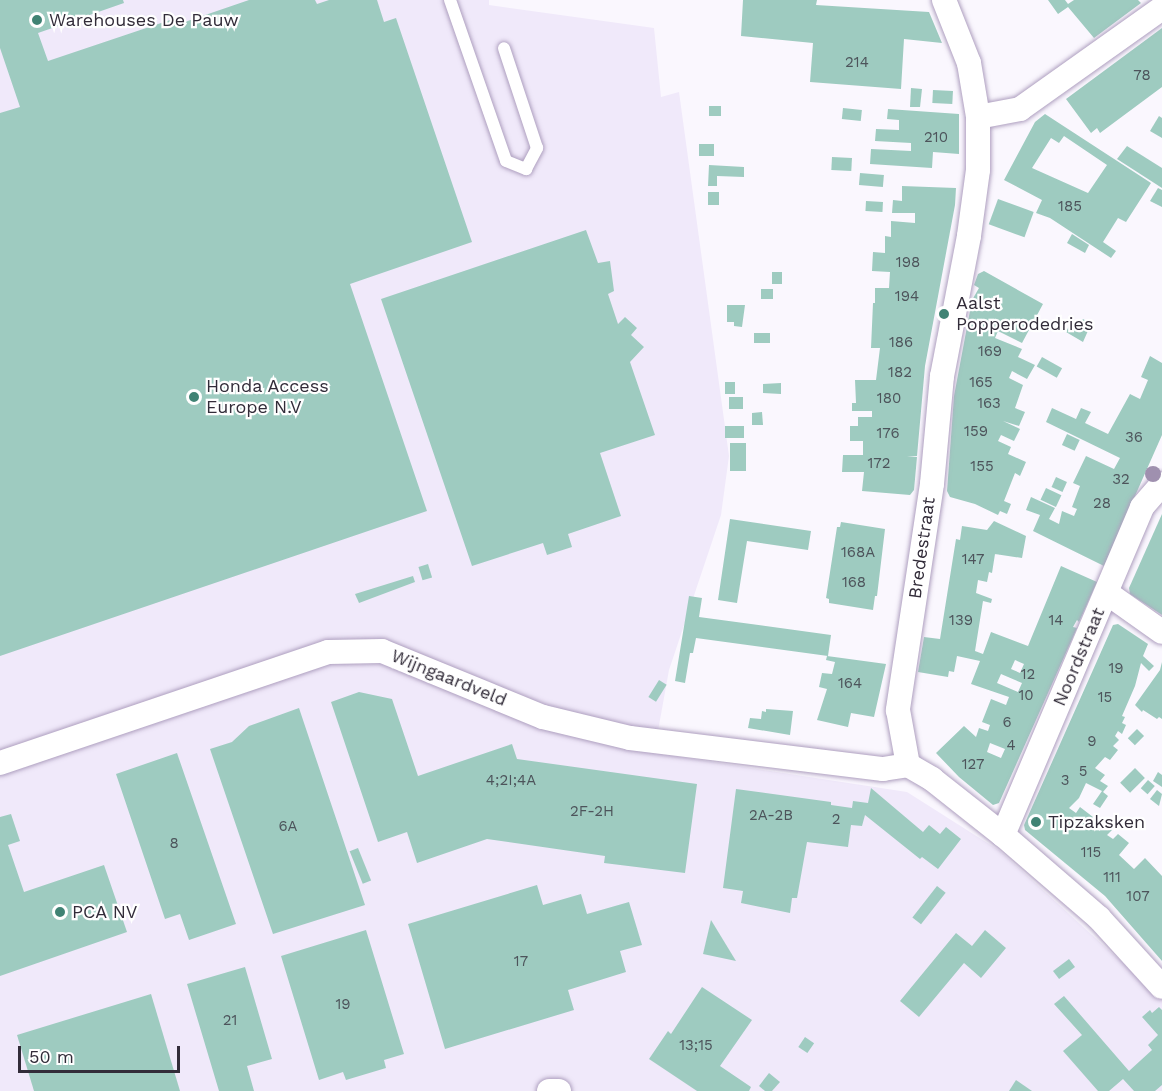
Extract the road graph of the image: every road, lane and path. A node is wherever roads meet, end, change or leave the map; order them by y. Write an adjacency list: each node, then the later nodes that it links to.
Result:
1 (450, 0): 4 (lane)
2 (944, 0): 5 (street, Bredestraat)
3 (1162, 8): 5 (street)
4 (504, 48)
5 (978, 117): 10 (street, Bredestraat)
6 (1162, 484): 7 (street, Noordstraat)
7 (1107, 593): 8 (street); 11 (street, Noordstraat)
8 (1162, 632)
9 (0, 763): 10 (street, Wijngaardveld)
10 (908, 765): 11 (street)
11 (1003, 835): 12 (street)
12 (1162, 987)
13 (549, 1091): 14 (street)
14 (559, 1091)

